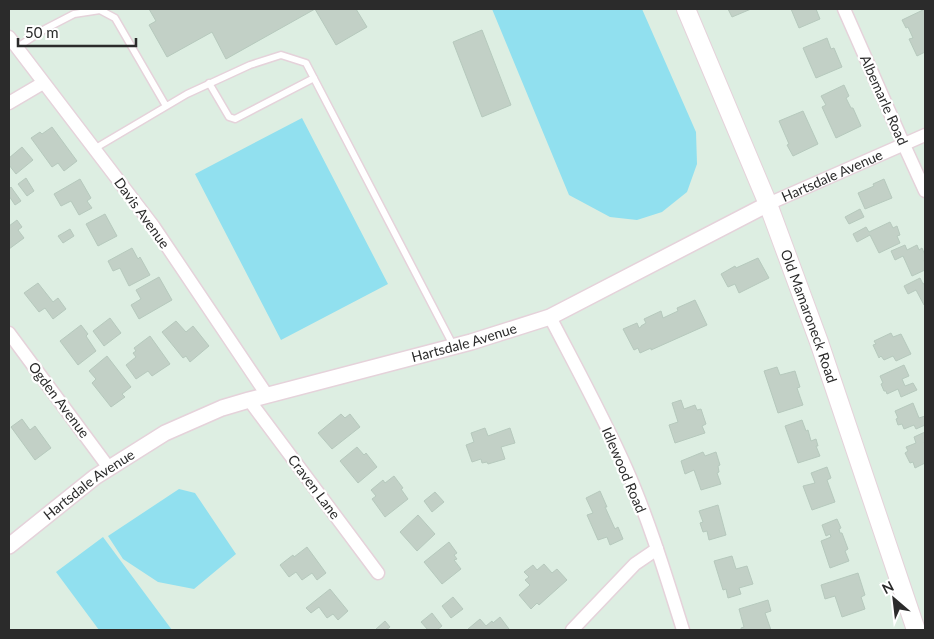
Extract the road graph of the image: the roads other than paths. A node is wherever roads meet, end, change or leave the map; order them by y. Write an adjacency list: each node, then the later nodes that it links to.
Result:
1 (686, 9): 13 (main road, Old Mamaroneck Road)
2 (844, 9): 10 (street, Albemarle Road)
3 (13, 42): 5 (street, Davis Avenue); 8 (lane)
4 (314, 78): 6 (lane); 6 (lane); 16 (lane)
5 (43, 83): 7 (street); 11 (street, Davis Avenue)
6 (209, 84): 8 (lane)
7 (9, 103)
8 (166, 106): 11 (lane)
9 (925, 135): 10 (street, Hartsdale Avenue)
10 (904, 145): 12 (street, Albemarle Road); 13 (street, Hartsdale Avenue)
11 (94, 149): 17 (street, Davis Avenue)
12 (925, 191)
13 (768, 204): 14 (street, Hartsdale Avenue); 25 (main road, Old Mamaroneck Road)
14 (550, 317): 16 (street, Hartsdale Avenue); 21 (street, Idlewood Road)
15 (9, 333): 19 (street, Ogden Avenue)
16 (454, 346): 17 (street, Hartsdale Avenue)
17 (267, 395): 18 (street, Hartsdale Avenue)
18 (249, 400): 19 (street, Hartsdale Avenue); 22 (street, Craven Lane)
19 (109, 468): 20 (street, Hartsdale Avenue)
20 (9, 546)
21 (657, 548): 23 (street); 24 (street, Idlewood Road)
22 (378, 573)
23 (572, 630)
24 (684, 630)
25 (916, 630)

